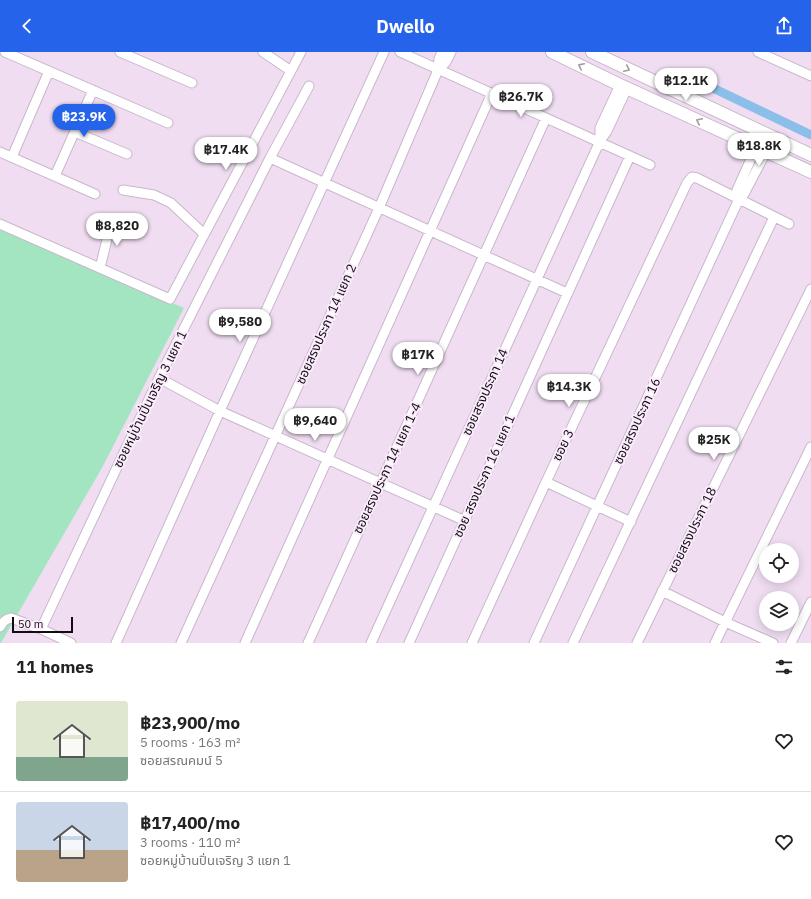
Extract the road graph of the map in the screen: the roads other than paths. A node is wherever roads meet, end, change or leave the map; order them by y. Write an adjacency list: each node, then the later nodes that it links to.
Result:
1 (4, 52): 12 (street); 14 (street)
2 (120, 52): 17 (street)
3 (263, 52): 15 (street)
4 (301, 52): 15 (street)
5 (384, 52): 37 (street)
6 (400, 52): 13 (street)
7 (442, 52): 13 (street)
8 (451, 52): 13 (street)
9 (552, 52): 19 (main road, one-way to 9)
10 (592, 52): 25 (main road, one-way to 25)
11 (758, 52): 16 (street)
12 (0, 59)
13 (438, 70): 21 (street); 41 (street, ซอยสรงประภา 14 แยก 2)
14 (49, 71): 20 (street); 32 (street)
15 (291, 71): 47 (street)
16 (811, 76)
17 (192, 83)
18 (309, 86): 33 (street, ซอยหมู่บ้านปิ่นเจริญ 3 แยก 1)
19 (623, 86): 26 (street, ซอยสรงประภา 14); 27 (main road, one-way to 19)
20 (93, 90): 23 (street); 24 (street)
21 (492, 93): 22 (street); 46 (street)
22 (546, 118): 26 (street); 48 (street, ซอยสรงประภา 14 แยก 1-4)
23 (168, 123)
24 (75, 132): 29 (street); 36 (street)
25 (768, 134): 27 (street, ซอยสรงประภา 16); 30 (main road)
26 (600, 141): 31 (street); 50 (street, ซอยสรงประภา 14)
27 (761, 150): 35 (main road); 40 (street, ซอยสรงประภา 16)
28 (0, 152): 32 (street)
29 (127, 154)
30 (811, 155)
31 (630, 156): 34 (street); 52 (street, ซอย สรงประภา 16 แยก 1)
32 (12, 157): 36 (street)
33 (270, 158): 37 (street); 53 (street, ซอยหมู่บ้านปิ่นเจริญ 3 แยก 1)
34 (650, 165)
35 (811, 172)
36 (55, 176): 39 (street)
37 (324, 184): 41 (street); 54 (street)
38 (123, 190): 47 (street)
39 (95, 194)
40 (739, 199): 42 (street); 58 (street, ซอย 3); 60 (street, ซอยสรงประภา 16)
41 (379, 208): 46 (street); 55 (street, ซอยสรงประภา 14 แยก 2)
42 (774, 218): 45 (street); 63 (street)
43 (109, 222): 49 (street)
44 (0, 224): 49 (street)
45 (789, 224)
46 (430, 231): 48 (street); 57 (street)
47 (204, 234): 49 (street)
48 (484, 256): 50 (street); 59 (street, ซอยสรงประภา 14 แยก 1-4)
49 (100, 268)
50 (536, 279): 52 (street); 61 (street, ซอยสรงประภา 14)
51 (811, 289): 64 (street, ซอยสรงประภา 18)
52 (567, 294): 62 (street, ซอย สรงประภา 16 แยก 1)
53 (159, 378): 54 (street); 68 (street, ซอยหมู่บ้านปิ่นเจริญ 3 แยก 1)
54 (220, 411): 55 (street); 70 (street)
55 (276, 435): 57 (street); 71 (street, ซอยสรงประภา 14 แยก 2)
56 (811, 447): 66 (street)
57 (328, 459): 59 (street); 72 (street)
58 (546, 482): 60 (street); 76 (street, ซอย 3)
59 (380, 483): 61 (street); 73 (street, ซอยสรงประภา 14 แยก 1-4)
60 (597, 505): 63 (street); 77 (street, ซอยสรงประภา 16)
61 (433, 506): 62 (street); 74 (street, ซอยสรงประภา 14)
62 (464, 520): 75 (street, ซอย สรงประภา 16 แยก 1)
63 (631, 522): 78 (street)
64 (662, 591): 66 (street); 79 (street, ซอยสรงประภา 18)
65 (811, 602): 82 (street)
66 (725, 622): 80 (street); 81 (street)
67 (0, 627): 68 (street)
68 (41, 629): 69 (street)
69 (71, 643)
70 (116, 643)
71 (181, 643)
72 (245, 643)
73 (308, 643)
74 (371, 643)
75 (409, 643)
76 (472, 643)
77 (534, 643)
78 (573, 643)
79 (637, 643)
80 (715, 643)
81 (773, 643)
82 (791, 643)

